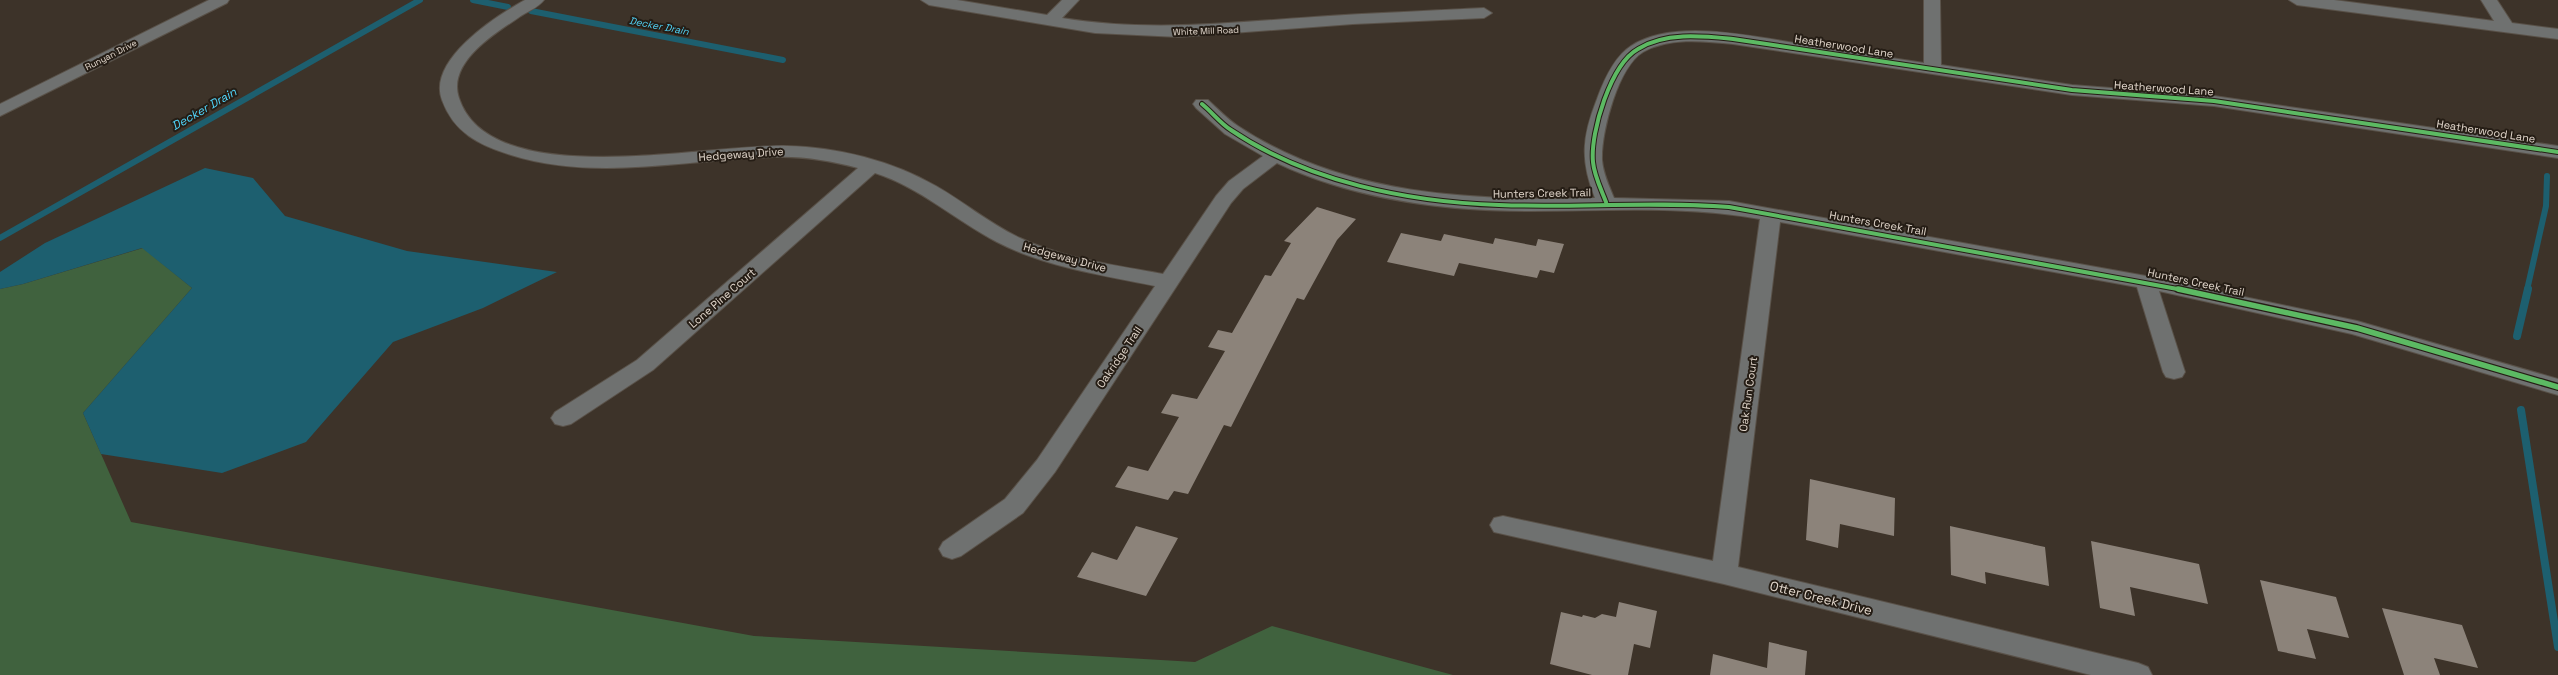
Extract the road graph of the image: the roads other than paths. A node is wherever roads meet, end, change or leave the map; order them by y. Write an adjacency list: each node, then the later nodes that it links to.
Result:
1 (221, 0): 15 (street, Runyan Drive)
2 (536, 0): 18 (street, Hedgeway Drive)
3 (929, 0): 10 (street, White Mill Road)
4 (1071, 0): 10 (street)
5 (1932, 0): 13 (street)
6 (2297, 0): 8 (street)
7 (2489, 0): 11 (street)
8 (2355, 4): 11 (street)
9 (1484, 13): 10 (street, White Mill Road)
10 (1050, 20)
11 (2506, 27): 12 (street)
12 (2558, 34)
13 (1933, 69): 16 (street, Heatherwood Lane); 19 (street, Heatherwood Lane)
14 (1202, 104): 17 (street, Hunters Creek Trail)
15 (2, 108)
16 (2558, 152)
17 (1275, 156): 19 (street, Hunters Creek Trail); 21 (street, Oakridge Trail)
18 (873, 165): 21 (street, Hedgeway Drive); 25 (street, Lone Pine Court)
19 (1606, 202): 20 (street, Hunters Creek Trail)
20 (1771, 214): 22 (street, Hunters Creek Trail); 28 (street, Oak Run Court)
21 (1169, 282): 27 (street, Oakridge Trail)
22 (2146, 282): 23 (street); 24 (street, Hunters Creek Trail)
23 (2174, 372)
24 (2558, 386)
25 (563, 418)
26 (1503, 525): 28 (street, Otter Creek Drive)
27 (952, 549)
28 (1724, 574): 29 (street, Otter Creek Drive)
29 (2138, 675)

